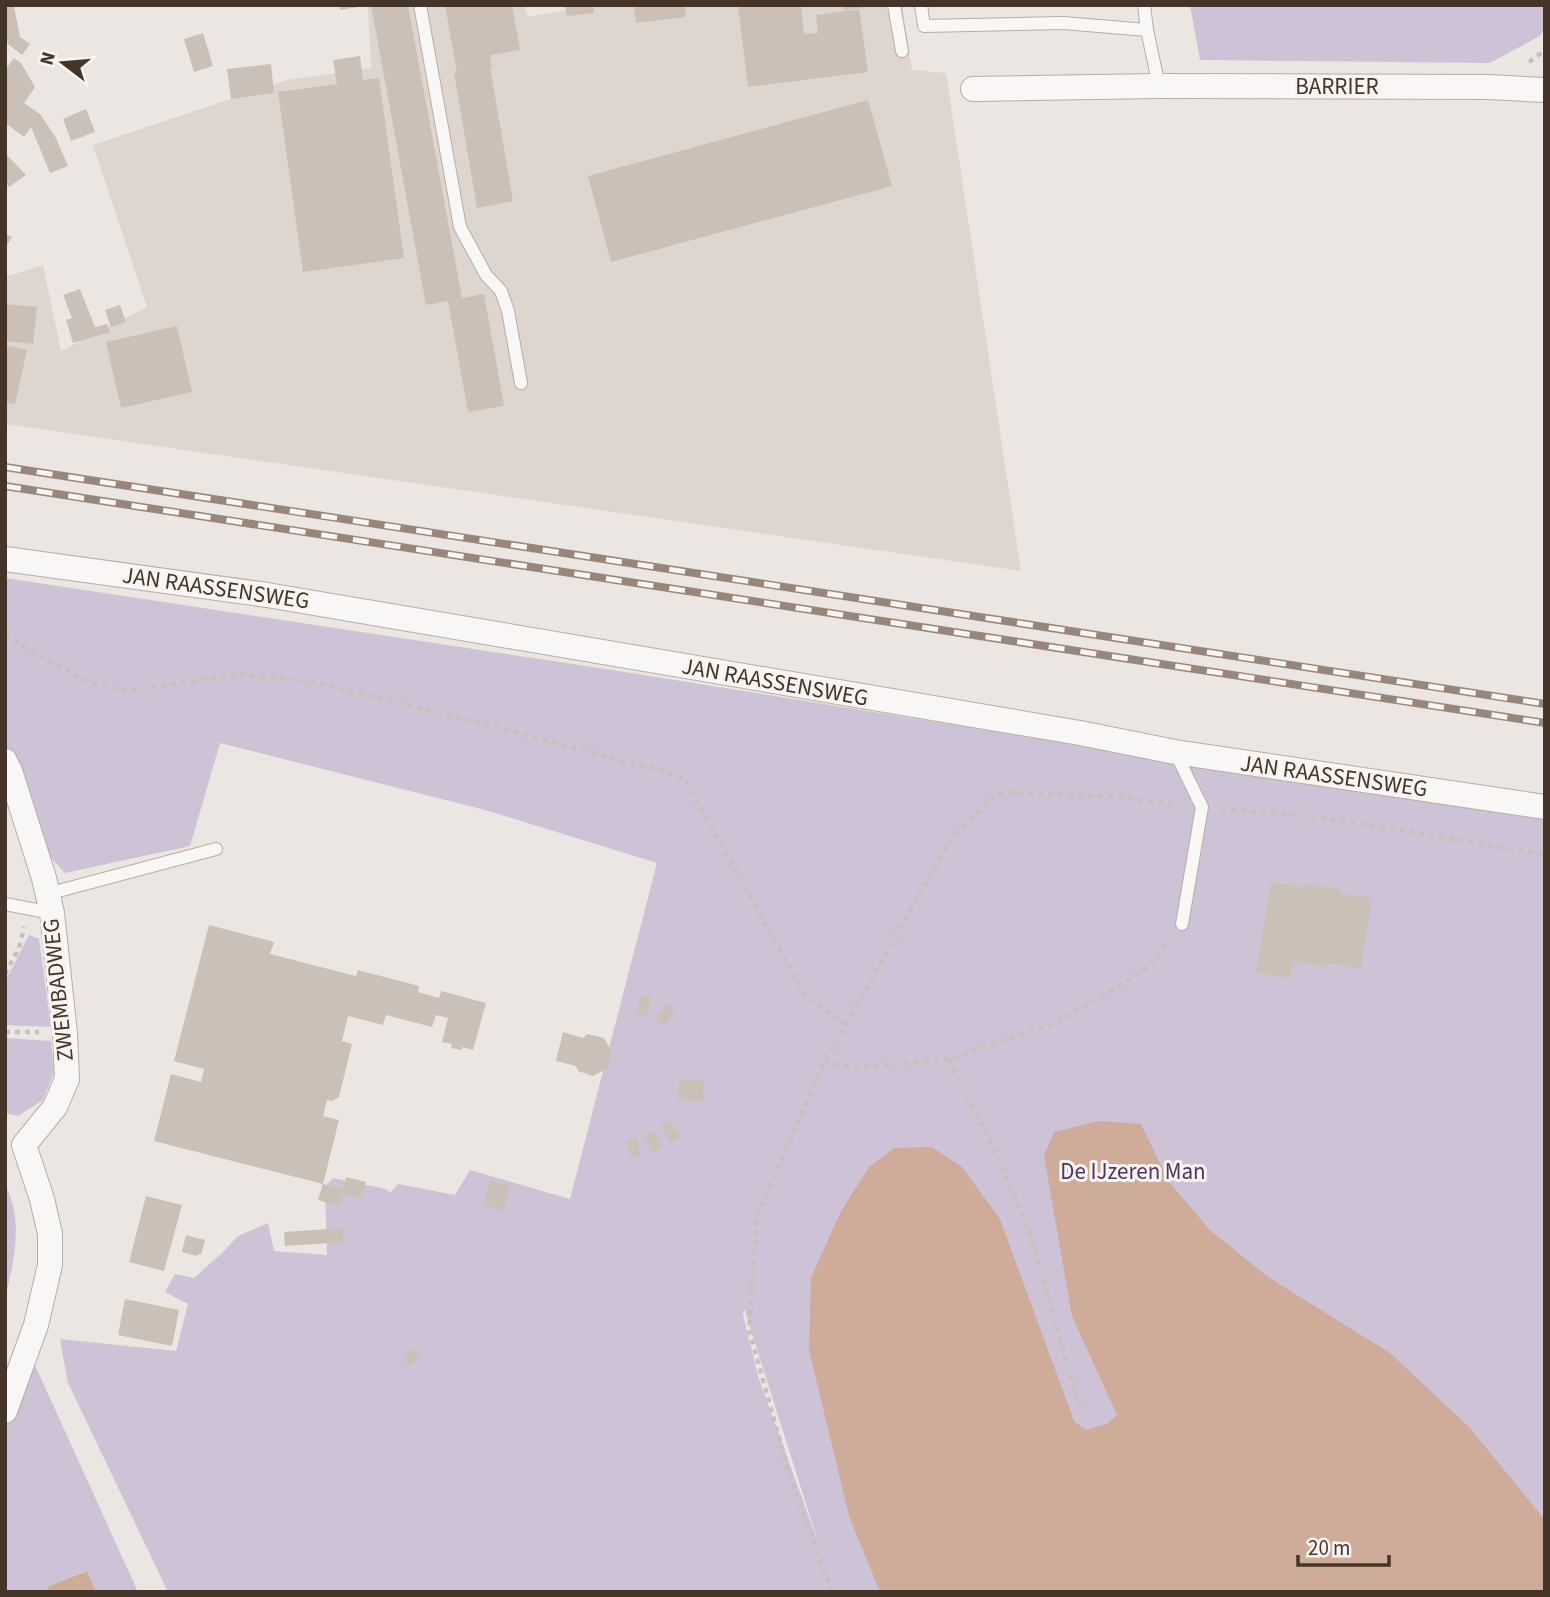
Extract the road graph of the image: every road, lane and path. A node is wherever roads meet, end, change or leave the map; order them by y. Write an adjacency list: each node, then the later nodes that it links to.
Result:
1 (420, 5): 12 (lane)
2 (894, 5): 6 (lane)
3 (921, 5): 5 (lane)
4 (1144, 5): 5 (lane)
5 (1147, 30): 8 (lane)
6 (902, 51)
7 (1545, 71): 9 (street, BARRIER)
8 (1159, 86): 9 (street, BARRIER); 10 (street, BARRIER)
9 (1514, 88): 11 (street, BARRIER)
10 (972, 89)
11 (1545, 90)
12 (521, 383)
13 (5, 559): 15 (street, JAN RAASSENSWEG)
14 (5, 635): 25 (path)
15 (1175, 752): 17 (lane); 18 (street, JAN RAASSENSWEG)
16 (5, 761): 22 (street, ZWEMBADWEG)
17 (1202, 807): 20 (path); 23 (lane); 25 (path)
18 (1545, 807)
19 (216, 849): 22 (lane)
20 (1545, 854)
21 (5, 904): 22 (lane)
22 (42, 905): 24 (path); 28 (street, ZWEMBADWEG)
23 (1182, 924): 26 (path)
24 (5, 974)
25 (847, 1024): 27 (path)
26 (949, 1059): 27 (path); 29 (path)
27 (825, 1060): 31 (path)
28 (14, 1141): 30 (street, ZWEMBADWEG)
29 (1080, 1409)
30 (5, 1411)
31 (832, 1592)

